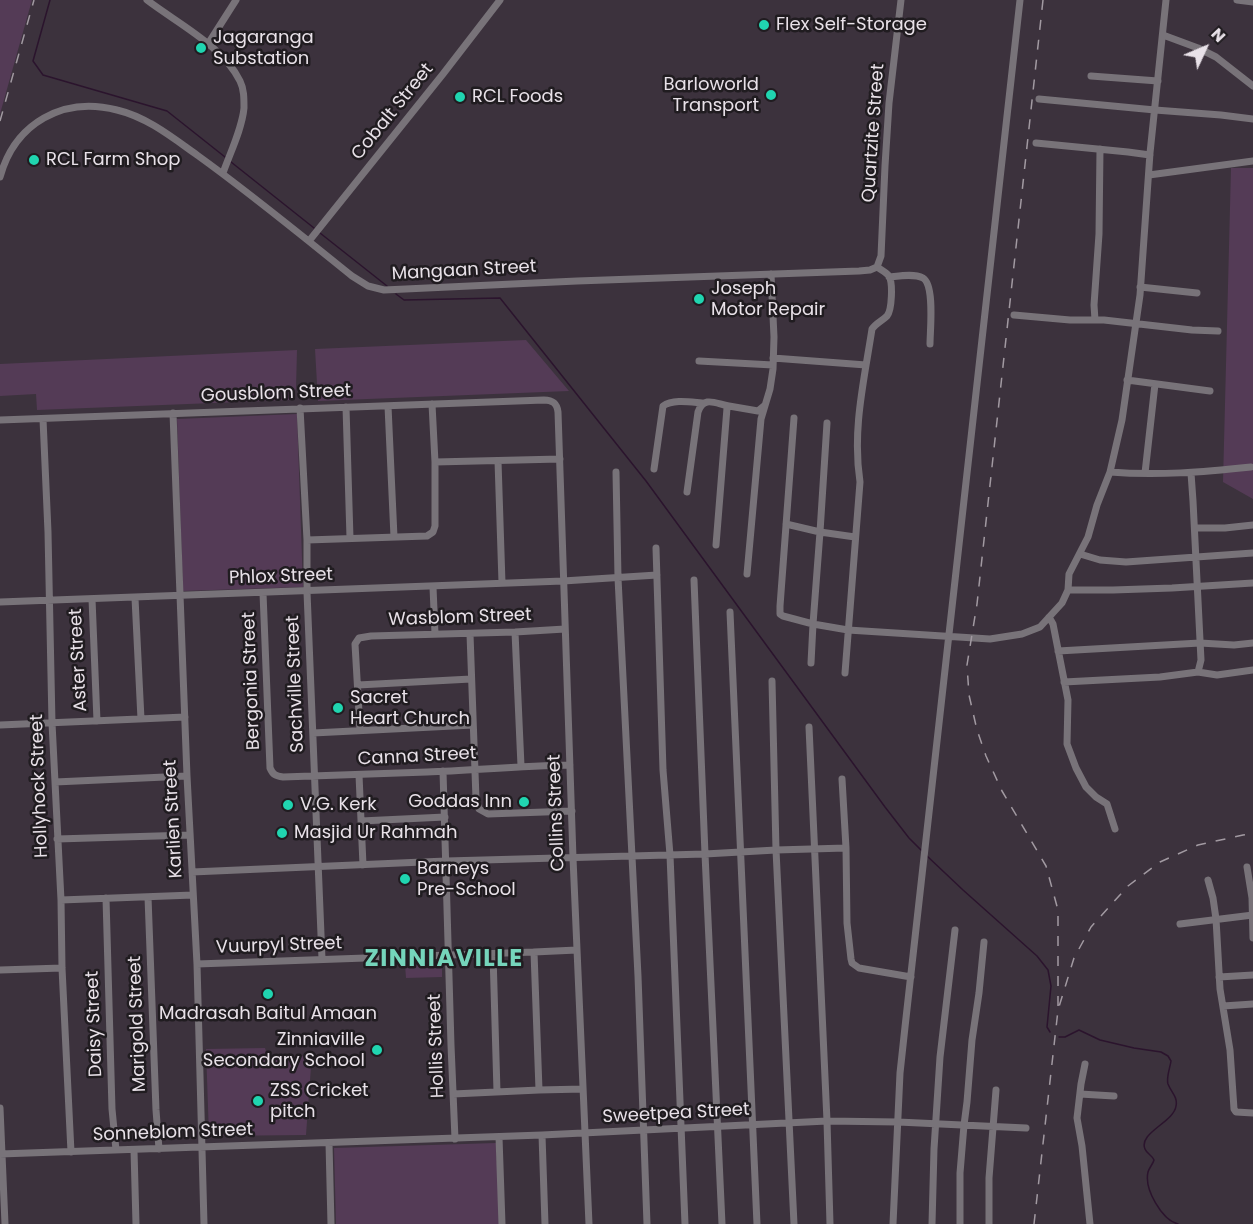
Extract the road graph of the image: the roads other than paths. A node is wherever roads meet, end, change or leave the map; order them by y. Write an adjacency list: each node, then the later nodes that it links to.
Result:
1 (147, 0): 10 (street)
2 (236, 0): 10 (street)
3 (500, 0): 24 (street, Cobalt Street)
4 (902, 0): 25 (street, Quartzite Street)
5 (1020, 0): 102 (street)
6 (1166, 0): 9 (street)
7 (1237, 0): 8 (street)
8 (1253, 2)
9 (1163, 35): 12 (street); 13 (street)
10 (208, 44): 21 (street)
11 (1091, 76): 12 (street)
12 (1158, 81): 15 (street)
13 (1253, 86)
14 (1039, 99): 15 (street)
15 (1155, 110): 16 (street); 19 (street)
16 (1253, 119)
17 (1036, 142): 18 (street)
18 (1100, 149): 19 (street); 31 (street)
19 (1150, 156): 22 (street)
20 (1253, 161): 22 (street)
21 (223, 173): 23 (street, Mangaan Street); 24 (street, Mangaan Street)
22 (1149, 175): 28 (street)
23 (0, 177)
24 (309, 242): 26 (street, Mangaan Street)
25 (877, 267): 26 (street, Mangaan Street); 27 (street)
26 (771, 274): 36 (street)
27 (889, 277): 34 (street); 37 (street)
28 (1140, 287): 29 (street); 32 (street)
29 (1197, 293)
30 (1014, 315): 31 (street)
31 (1095, 320): 32 (street)
32 (1135, 324): 33 (street); 38 (street)
33 (1218, 331)
34 (930, 344)
35 (699, 361): 36 (street)
36 (773, 362): 37 (street); 46 (street)
37 (866, 365): 69 (street)
38 (1127, 380): 39 (street); 60 (street)
39 (1155, 384): 40 (street); 61 (street)
40 (1210, 391)
41 (553, 402): 43 (street, Gousblom Street); 54 (street, Collins Street)
42 (702, 403): 45 (street); 58 (street); 63 (street)
43 (432, 404): 44 (street, Gousblom Street); 56 (street)
44 (388, 406): 47 (street, Gousblom Street); 68 (street)
45 (729, 406): 46 (street); 72 (street)
46 (765, 406): 77 (street)
47 (346, 407): 48 (street, Gousblom Street); 70 (street)
48 (300, 408): 49 (street, Gousblom Street); 71 (street, Sachville Street)
49 (173, 413): 51 (street, Gousblom Street); 89 (street, Karlien Street)
50 (794, 418): 64 (street)
51 (43, 419): 52 (street, Gousblom Street); 92 (street, Hollyhock Street)
52 (0, 420)
53 (827, 423): 67 (street)
54 (560, 459): 55 (street); 81 (street, Collins Street)
55 (498, 461): 56 (street); 82 (street)
56 (435, 462): 68 (street)
57 (1251, 467): 62 (street)
58 (654, 469)
59 (615, 472): 79 (street)
60 (1110, 472): 61 (street); 75 (street)
61 (1145, 473): 62 (street)
62 (1191, 473): 66 (street)
63 (687, 492)
64 (786, 524): 67 (street); 96 (street)
65 (1253, 525): 66 (street)
66 (1195, 528): 76 (street)
67 (820, 532): 69 (street); 96 (street)
68 (394, 537): 70 (street)
69 (855, 537): 98 (street)
70 (350, 538): 71 (street)
71 (307, 540): 87 (street, Sachville Street)
72 (716, 545)
73 (656, 548): 78 (street)
74 (1253, 553): 76 (street)
75 (1080, 554): 76 (street); 86 (street)
76 (1196, 558): 84 (street)
77 (747, 574)
78 (657, 575): 79 (street, Phlox Street); 144 (street)
79 (618, 578): 81 (street, Phlox Street); 145 (street)
80 (694, 580): 143 (street)
81 (563, 581): 82 (street, Phlox Street); 97 (street, Collins Street)
82 (502, 583): 85 (street, Phlox Street)
83 (1253, 583): 84 (street)
84 (1198, 586): 86 (street); 103 (street)
85 (433, 587): 87 (street, Phlox Street); 100 (street)
86 (1068, 590): 95 (street)
87 (307, 592): 88 (street, Phlox Street); 122 (street, Sachville Street)
88 (263, 593): 89 (street, Phlox Street); 125 (street, Bergonia Street)
89 (180, 595): 90 (street, Phlox Street); 114 (street, Karlien Street)
90 (135, 598): 91 (street, Phlox Street); 115 (street)
91 (92, 599): 92 (street, Phlox Street); 116 (street, Aster Street)
92 (50, 601): 93 (street, Phlox Street); 117 (street, Hollyhock Street)
93 (0, 602)
94 (730, 612): 142 (street)
95 (1049, 617): 102 (street); 105 (street)
96 (813, 624): 98 (street); 106 (street)
97 (565, 629): 99 (street, Wasblom Street); 123 (street, Collins Street)
98 (848, 630): 102 (street); 109 (street)
99 (515, 632): 101 (street, Wasblom Street); 124 (street)
100 (435, 634): 101 (street, Wasblom Street); 113 (street, Wasblom Street)
101 (470, 634): 110 (street)
102 (949, 637): 172 (street)
103 (1200, 643): 104 (street); 105 (street); 108 (street)
104 (1253, 643)
105 (1058, 651): 112 (street)
106 (811, 663)
107 (1253, 670): 108 (street)
108 (1198, 672): 112 (street)
109 (845, 674)
110 (471, 679): 113 (street); 119 (street)
111 (772, 681): 141 (street)
112 (1064, 682): 136 (street)
113 (358, 685): 121 (street)
114 (185, 717): 115 (street); 129 (street, Karlien Street)
115 (141, 719): 116 (street)
116 (97, 721): 117 (street)
117 (52, 723): 118 (street); 132 (street, Hollyhock Street)
118 (0, 725)
119 (473, 725): 121 (street); 126 (street)
120 (809, 727): 140 (street)
121 (360, 730): 122 (street)
122 (313, 733): 130 (street, Sachville Street)
123 (570, 765): 124 (street, Canna Street); 133 (street, Collins Street)
124 (521, 766): 126 (street, Canna Street)
125 (270, 768): 130 (street, Canna Street)
126 (475, 770): 127 (street, Canna Street); 133 (street)
127 (443, 771): 128 (street, Canna Street); 134 (street, Hollis Street)
128 (359, 775): 130 (street, Canna Street); 135 (street)
129 (187, 776): 132 (street); 137 (street, Karlien Street)
130 (314, 776): 149 (street, Sachville Street)
131 (842, 779): 139 (street)
132 (55, 782): 138 (street, Hollyhock Street)
133 (572, 811): 146 (street, Collins Street)
134 (445, 817): 135 (street); 147 (street, Hollis Street)
135 (361, 821): 148 (street)
136 (1115, 829)
137 (190, 835): 138 (street); 151 (street, Karlien Street)
138 (57, 839): 156 (street, Hollyhock Street)
139 (846, 848): 140 (street); 172 (street)
140 (814, 849): 141 (street); 186 (street)
141 (776, 850): 142 (street); 188 (street)
142 (742, 852): 143 (street); 190 (street)
143 (705, 854): 144 (street); 192 (street)
144 (669, 855): 145 (street); 194 (street)
145 (632, 857): 146 (street); 196 (street)
146 (573, 858): 147 (street); 163 (street, Collins Street)
147 (446, 861): 148 (street); 165 (street, Hollis Street)
148 (363, 865): 149 (street)
149 (318, 867): 151 (street); 167 (street, Sachville Street)
150 (1247, 867): 157 (street)
151 (192, 872): 153 (street, Karlien Street)
152 (1208, 880): 158 (street)
153 (193, 895): 154 (street); 168 (street, Karlien Street)
154 (148, 897): 155 (street); 203 (street, Marigold Street)
155 (106, 898): 156 (street); 204 (street, Daisy Street)
156 (61, 900): 169 (street, Hollyhock Street)
157 (1252, 915): 158 (street); 161 (street)
158 (1216, 919): 159 (street); 173 (street)
159 (1180, 924)
160 (955, 930): 189 (street)
161 (1253, 938)
162 (984, 942): 191 (street)
163 (577, 950): 164 (street, Vuurpyl Street); 177 (street, Collins Street)
164 (534, 952): 166 (street, Vuurpyl Street); 178 (street)
165 (448, 954): 166 (street, Vuurpyl Street); 167 (street, Vuurpyl Street); 182 (street, Hollis Street)
166 (493, 954): 180 (street)
167 (322, 959): 168 (street, Vuurpyl Street)
168 (197, 964): 202 (street, Karlien Street)
169 (62, 968): 170 (street); 206 (street, Hollyhock Street)
170 (0, 970)
171 (1253, 975): 173 (street)
172 (911, 977): 187 (street)
173 (1219, 977): 175 (street)
174 (1253, 1004): 175 (street)
175 (1223, 1006): 185 (street)
176 (1085, 1064): 181 (street)
177 (583, 1089): 178 (street, Sweetpea Street); 197 (street, Collins Street)
178 (538, 1090): 180 (street, Sweetpea Street)
179 (996, 1090): 193 (street)
180 (497, 1092): 182 (street, Sweetpea Street)
181 (1080, 1094): 183 (street); 225 (street)
182 (453, 1095): 200 (street, Hollis Street)
183 (1114, 1096)
184 (0, 1108): 207 (street)
185 (1253, 1113)
186 (827, 1121): 187 (street, Sweetpea Street); 188 (street, Sweetpea Street); 220 (street)
187 (898, 1122): 189 (street, Sweetpea Street); 221 (street)
188 (790, 1124): 190 (street, Sweetpea Street); 219 (street)
189 (936, 1124): 191 (street, Sweetpea Street); 222 (street)
190 (753, 1125): 192 (street, Sweetpea Street); 218 (street)
191 (964, 1125): 193 (street, Sweetpea Street); 223 (street)
192 (718, 1126): 194 (street, Sweetpea Street); 217 (street)
193 (992, 1127): 195 (street, Sweetpea Street); 224 (street)
194 (681, 1128): 196 (street, Sweetpea Street); 216 (street)
195 (1026, 1128)
196 (643, 1130): 197 (street, Sweetpea Street); 215 (street)
197 (585, 1134): 198 (street, Sweetpea Street); 214 (street, Collins Street)
198 (542, 1136): 199 (street, Sweetpea Street); 213 (street)
199 (499, 1137): 200 (street, Sweetpea Street); 212 (street)
200 (455, 1139): 201 (street, Sonneblom Street)
201 (329, 1143): 202 (street, Sonneblom Street); 211 (street)
202 (202, 1148): 203 (street, Sonneblom Street); 210 (street, Karlien Street)
203 (159, 1149): 205 (street, Sonneblom Street)
204 (116, 1150): 205 (street, Sonneblom Street); 206 (street, Sonneblom Street)
205 (134, 1150): 209 (street)
206 (71, 1152): 207 (street, Sonneblom Street)
207 (1, 1154): 208 (street)
208 (5, 1224)
209 (136, 1224)
210 (204, 1224)
211 (331, 1224)
212 (502, 1224)
213 (545, 1224)
214 (589, 1224)
215 (647, 1224)
216 (685, 1224)
217 (722, 1224)
218 (757, 1224)
219 (794, 1224)
220 (830, 1224)
221 (893, 1224)
222 (932, 1224)
223 (960, 1224)
224 (989, 1224)
225 (1090, 1224)

